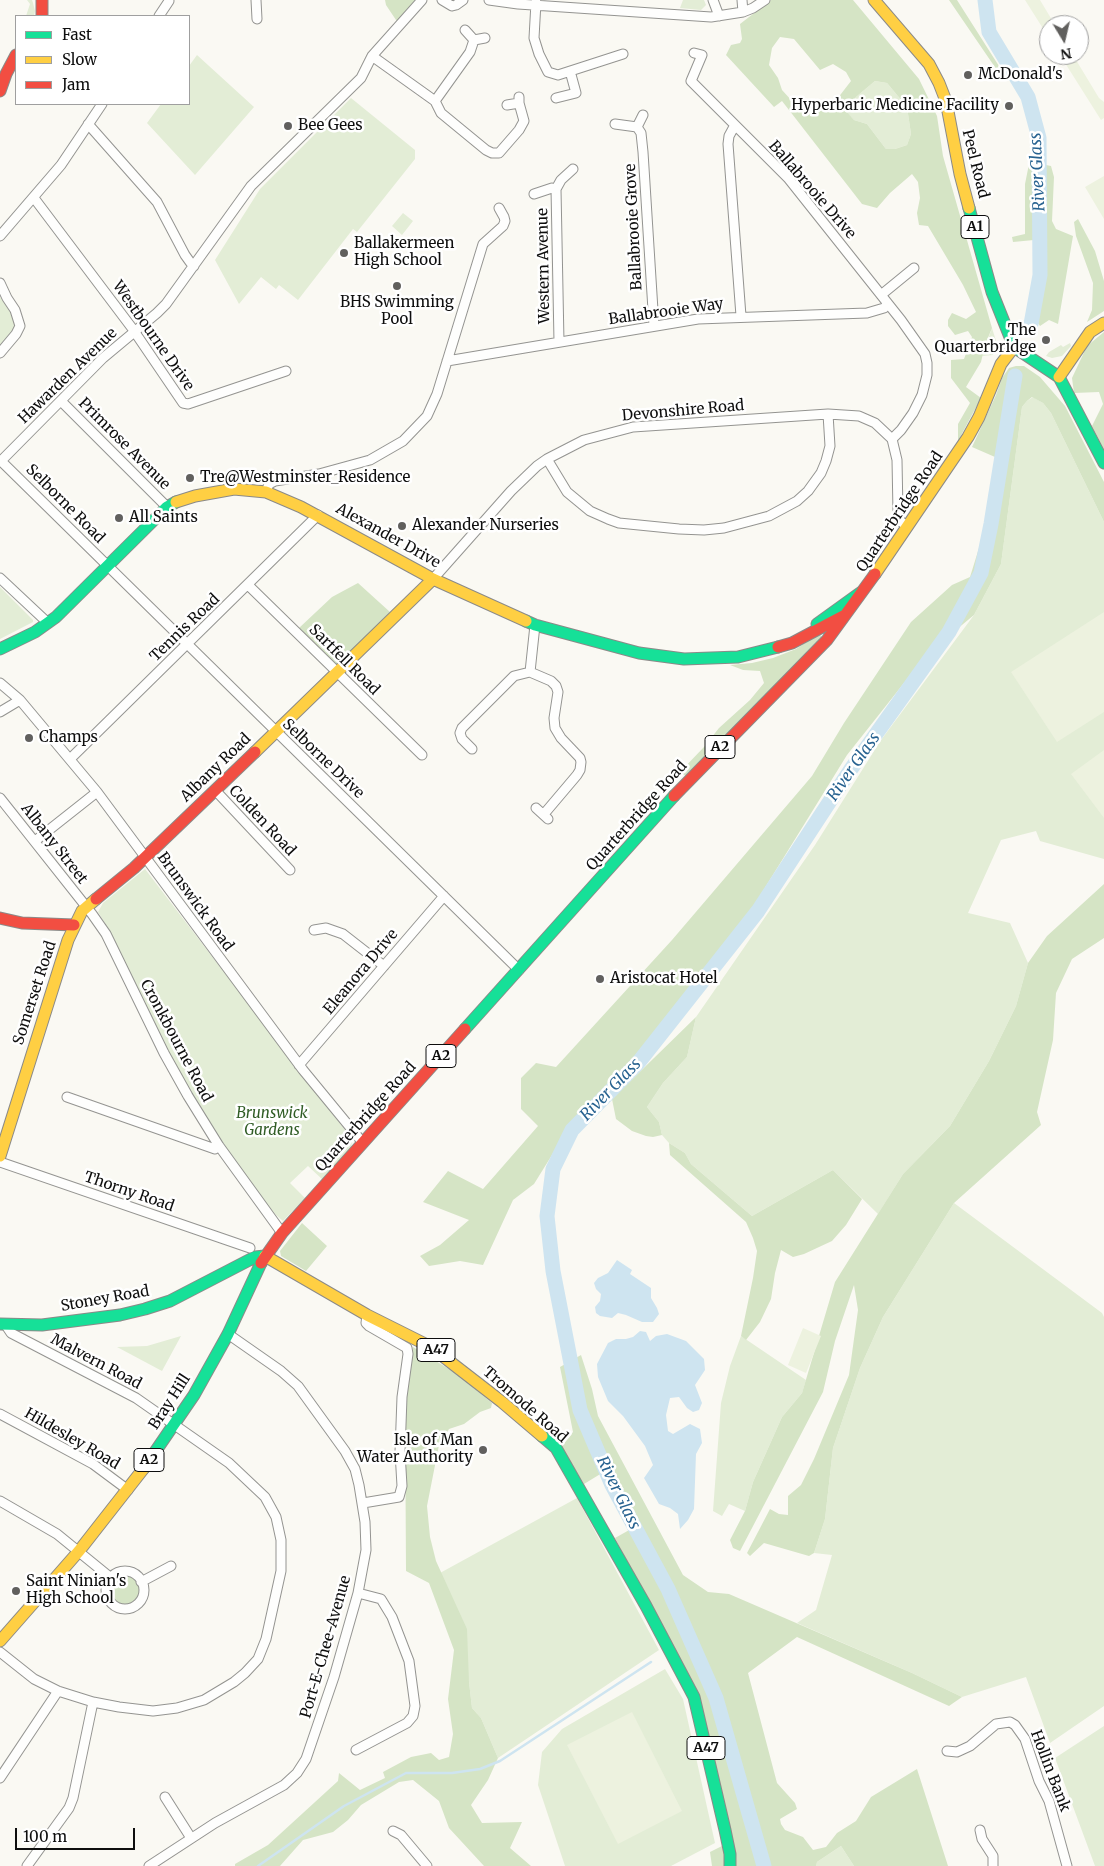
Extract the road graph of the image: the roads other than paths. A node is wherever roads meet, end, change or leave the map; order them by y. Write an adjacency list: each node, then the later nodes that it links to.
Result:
1 (42, 0): 14 (main road)
2 (256, 0): 17 (street)
3 (422, 0): 23 (street, Hawarden Avenue)
4 (442, 0): 5 (street)
5 (463, 0)
6 (489, 0): 12 (street)
7 (713, 0): 16 (street)
8 (742, 0): 13 (street)
9 (766, 0): 13 (street)
10 (874, 0): 52 (main road, Peel Road / A1)
11 (169, 1): 15 (street)
12 (536, 3): 16 (street); 25 (street)
13 (743, 12): 16 (street)
14 (42, 15)
15 (161, 15)
16 (719, 16)
17 (258, 19)
18 (465, 30): 20 (street)
19 (485, 38): 20 (street)
20 (474, 40): 28 (street)
21 (623, 54): 25 (street)
22 (702, 55): 34 (street, Ballabrooie Drive)
23 (372, 56): 28 (street); 42 (street, Hawarden Avenue)
24 (15, 58): 26 (main road)
25 (570, 72): 27 (street)
26 (0, 91)
27 (556, 98)
28 (435, 101): 30 (street)
29 (101, 105): 32 (street)
30 (507, 105)
31 (644, 115): 35 (street)
32 (88, 124): 39 (street); 42 (street)
33 (615, 124): 35 (street)
34 (735, 125): 45 (street, Ballabrooie Drive); 47 (street)
35 (637, 127): 49 (street, Ballabrooie Grove)
36 (573, 169): 37 (street, Western Avenue)
37 (556, 189): 38 (street, Western Avenue); 51 (street, Western Avenue)
38 (534, 194)
39 (34, 198): 41 (street); 50 (street, Westbourne Drive)
40 (499, 208): 54 (street)
41 (0, 236)
42 (194, 266): 50 (street, Hawarden Avenue)
43 (914, 268): 45 (street)
44 (0, 283): 53 (street)
45 (881, 296): 46 (street, Ballabrooie Drive)
46 (888, 304): 47 (street, Ballabrooie Way); 59 (street, Ballabrooie Drive)
47 (741, 316): 49 (street, Ballabrooie Way)
48 (1104, 323): 56 (main road)
49 (654, 326): 51 (street, Ballabrooie Way)
50 (134, 332): 55 (street, Westbourne Drive); 57 (street, Hawarden Avenue)
51 (559, 342): 54 (street, Ballabrooie Way)
52 (1016, 348): 56 (main road); 66 (main road, Quarterbridge Road / A2)
53 (0, 353)
54 (447, 361): 63 (street)
55 (286, 371)
56 (1059, 376): 62 (main road)
57 (61, 400): 61 (street, Hawarden Avenue); 64 (street, Primrose Avenue)
58 (828, 414): 59 (street, Devonshire Road); 60 (street, Devonshire Road); 60 (street)
59 (892, 439): 66 (street)
60 (547, 459): 69 (street, Devonshire Road)
61 (1, 461): 67 (street, Selborne Road)
62 (1104, 463)
63 (266, 492): 64 (main road, Alexander Drive); 65 (main road, Alexander Drive)
64 (167, 507): 67 (main road, Alexander Drive)
65 (318, 515): 69 (main road, Alexander Drive); 70 (street, Tennis Road)
66 (907, 526): 71 (main road, Quarterbridge Road / A2)
67 (109, 566): 73 (main road, Alexander Drive); 76 (street, Selborne Drive)
68 (0, 578): 73 (street)
69 (433, 579): 74 (main road, Alexander Drive); 79 (main road, Albany Road)
70 (248, 585): 76 (street, Tennis Road); 79 (street, Sartfell Road)
71 (863, 592): 72 (main road, Quarterbridge Road / A2); 75 (main road, Alexander Drive)
72 (846, 614): 75 (main road, Alexander Drive); 100 (main road, Quarterbridge Road / A2)
73 (48, 623): 77 (main road, Alexander Drive)
74 (535, 625): 75 (main road, Alexander Drive); 78 (street)
75 (806, 634)
76 (188, 644): 83 (street, Selborne Drive); 86 (street, Tennis Road)
77 (0, 649)
78 (530, 672): 84 (street); 90 (street)
79 (337, 674): 83 (main road, Albany Road); 85 (street, Sartfell Road)
80 (0, 683): 81 (street, Brunswick Road)
81 (20, 700): 82 (street); 86 (street, Brunswick Road)
82 (0, 712)
83 (276, 732): 87 (main road, Albany Road); 94 (street, Selborne Drive)
84 (472, 750)
85 (422, 755)
86 (70, 759): 88 (street, Brunswick Road)
87 (215, 790): 92 (main road, Albany Road); 93 (street, Colden Road)
88 (97, 792): 91 (street); 92 (street, Brunswick Road)
89 (0, 798): 91 (street, Albany Street)
90 (536, 808)
91 (34, 841): 95 (street, Albany Street)
92 (145, 857): 95 (main road, Albany Road); 101 (street, Brunswick Road)
93 (290, 870)
94 (444, 896): 99 (street, Eleanora Drive); 100 (street, Selborne Drive)
95 (86, 907): 97 (main road, Albany Road); 104 (street, Cronkbourne Road)
96 (0, 918): 97 (main road)
97 (74, 925): 105 (main road, Somerset Road)
98 (314, 930): 99 (street)
99 (384, 966): 101 (street, Eleanora Drive)
100 (519, 970): 103 (main road, Quarterbridge Road / A2)
101 (299, 1065): 103 (street, Brunswick Road)
102 (67, 1097): 104 (street)
103 (363, 1143): 107 (main road, Quarterbridge Road / A2)
104 (219, 1146): 107 (street, Cronkbourne Road)
105 (0, 1156)
106 (0, 1162): 108 (street, Thorny Road)
107 (282, 1234): 109 (main road, Quarterbridge Road / A2)
108 (250, 1248)
109 (265, 1256): 110 (main road, Tromode Road / A47); 111 (main road, Stoney Road); 112 (main road, Bray Hill / A2)
110 (367, 1315): 117 (street); 139 (main road, Tromode Road / A47)
111 (2, 1324): 114 (street, Malvern Road)
112 (228, 1334): 114 (main road, Bray Hill / A2); 117 (street, Port-E-Chee-Avenue)
113 (0, 1414): 115 (street, Hildesley Road)
114 (174, 1425): 115 (main road, Bray Hill / A2); 126 (street, Malvern Road)
115 (128, 1490): 118 (main road, Bray Hill / A2)
116 (0, 1501): 118 (street)
117 (362, 1503): 122 (street, Port-E-Chee-Avenue)
118 (79, 1551): 120 (street); 123 (main road, Bray Hill / A2)
119 (171, 1566): 121 (street)
120 (111, 1578): 121 (street); 121 (street)
121 (141, 1582)
122 (358, 1592): 127 (street); 135 (street, Port-E-Chee-Avenue)
123 (0, 1640)
124 (0, 1652): 125 (street, Malvern Road)
125 (58, 1691): 126 (street, Malvern Road); 131 (street)
126 (93, 1702): 136 (street)
127 (414, 1716): 128 (street); 129 (street)
128 (422, 1721)
129 (356, 1750)
130 (946, 1750): 141 (street, Hollin Bank)
131 (0, 1778)
132 (165, 1797): 135 (street)
133 (392, 1829): 138 (street)
134 (980, 1830): 140 (street)
135 (191, 1838): 137 (street, Port-E-Chee-Avenue)
136 (27, 1866)
137 (149, 1866)
138 (427, 1866)
139 (730, 1866)
140 (993, 1866)
141 (1067, 1866)

